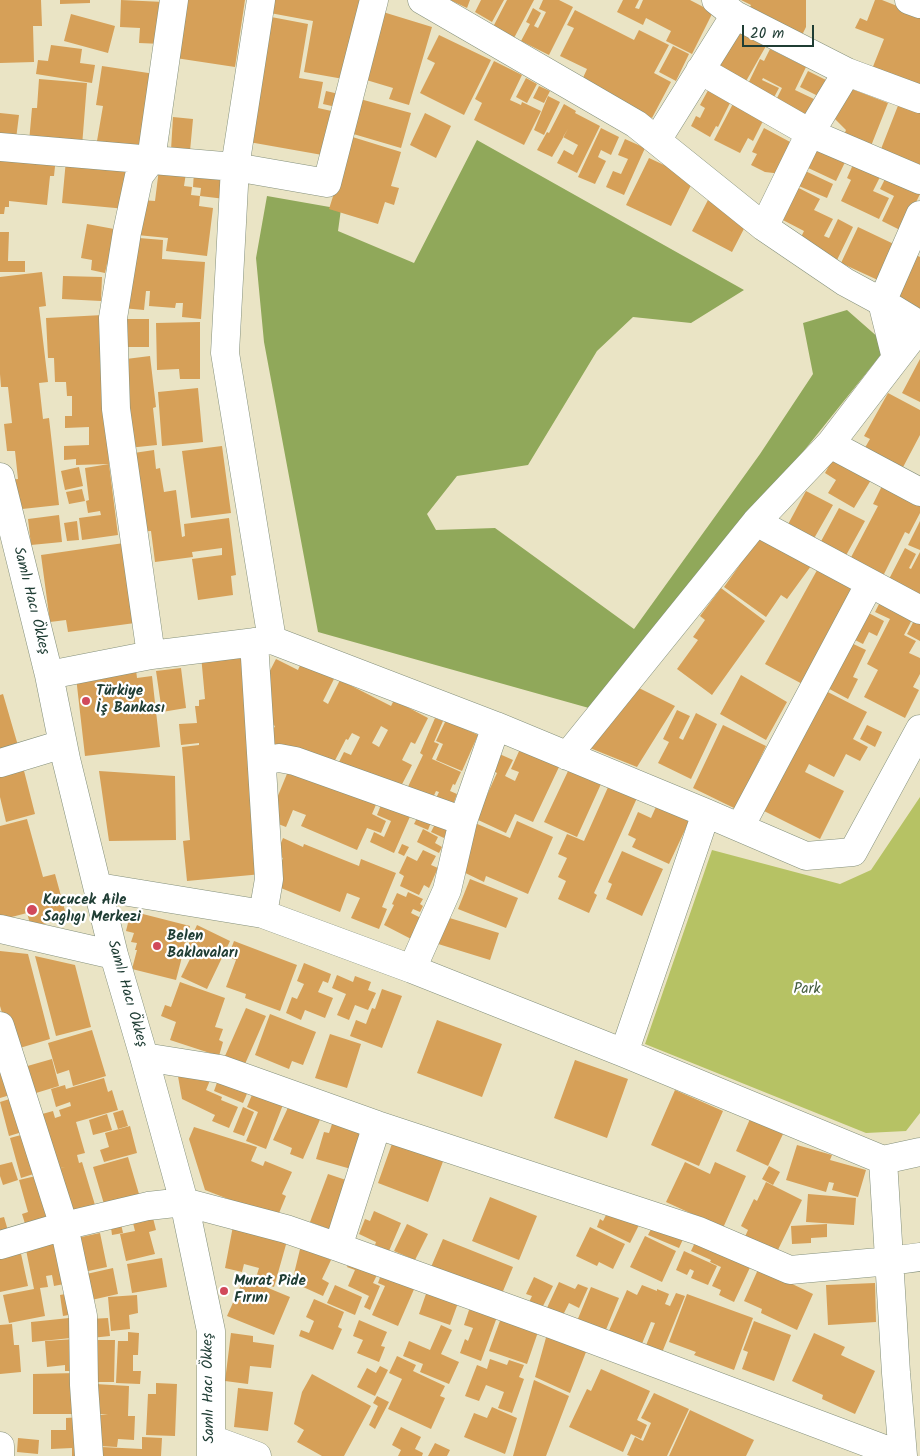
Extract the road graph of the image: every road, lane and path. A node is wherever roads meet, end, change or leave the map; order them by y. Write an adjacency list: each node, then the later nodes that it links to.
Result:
1 (174, 0): 14 (street)
2 (261, 0): 15 (street)
3 (374, 0): 15 (street)
4 (422, 0): 12 (street)
5 (909, 0): 6 (street)
6 (920, 4)
7 (726, 8): 8 (street); 9 (street)
8 (700, 70): 11 (street); 12 (street)
9 (847, 72): 10 (street); 11 (street)
10 (920, 99)
11 (810, 133): 16 (street); 18 (street)
12 (657, 140): 18 (street)
13 (0, 147): 14 (street)
14 (151, 160): 15 (street); 29 (street)
15 (235, 167): 28 (street)
16 (920, 180)
17 (920, 216): 19 (street)
18 (764, 227): 19 (street)
19 (882, 302): 20 (street); 21 (street)
20 (920, 326): 21 (street)
21 (896, 358): 22 (street)
22 (830, 444): 24 (street); 25 (street)
23 (0, 477): 30 (street, Samlı Hacı Ökkeş)
24 (920, 492)
25 (756, 522): 26 (street); 34 (street)
26 (870, 583): 27 (street); 39 (street)
27 (920, 610)
28 (263, 641): 29 (street); 31 (street); 35 (street)
29 (151, 655): 30 (street)
30 (49, 675): 33 (street, Samlı Hacı Ökkeş)
31 (496, 726): 34 (street); 38 (street)
32 (920, 729): 39 (street)
33 (63, 744): 36 (street); 40 (street, Samlı Hacı Ökkeş)
34 (567, 756): 37 (street)
35 (262, 761): 38 (street); 41 (street)
36 (0, 763)
37 (706, 813): 39 (street); 46 (street)
38 (463, 822): 44 (street)
39 (740, 827)
40 (98, 887): 41 (street); 43 (street, Samlı Hacı Ökkeş)
41 (263, 914): 44 (street)
42 (0, 929): 43 (street)
43 (114, 956): 47 (street, Samlı Hacı Ökkeş)
44 (412, 969): 46 (street)
45 (0, 1026): 52 (street)
46 (624, 1053): 50 (street)
47 (144, 1057): 48 (street); 51 (street, Samlı Hacı Ökkeş)
48 (377, 1125): 54 (street); 56 (street)
49 (920, 1152): 50 (street)
50 (884, 1160): 56 (street)
51 (184, 1202): 52 (street); 54 (street); 59 (street, Samlı Hacı Ökkeş)
52 (64, 1226): 53 (street); 61 (street)
53 (0, 1245)
54 (338, 1247): 63 (street)
55 (920, 1257): 56 (street)
56 (890, 1262): 57 (street)
57 (908, 1378): 63 (street)
58 (0, 1446): 60 (street)
59 (211, 1448): 62 (street)
60 (0, 1456)
61 (89, 1456)
62 (257, 1456)
63 (903, 1456)

